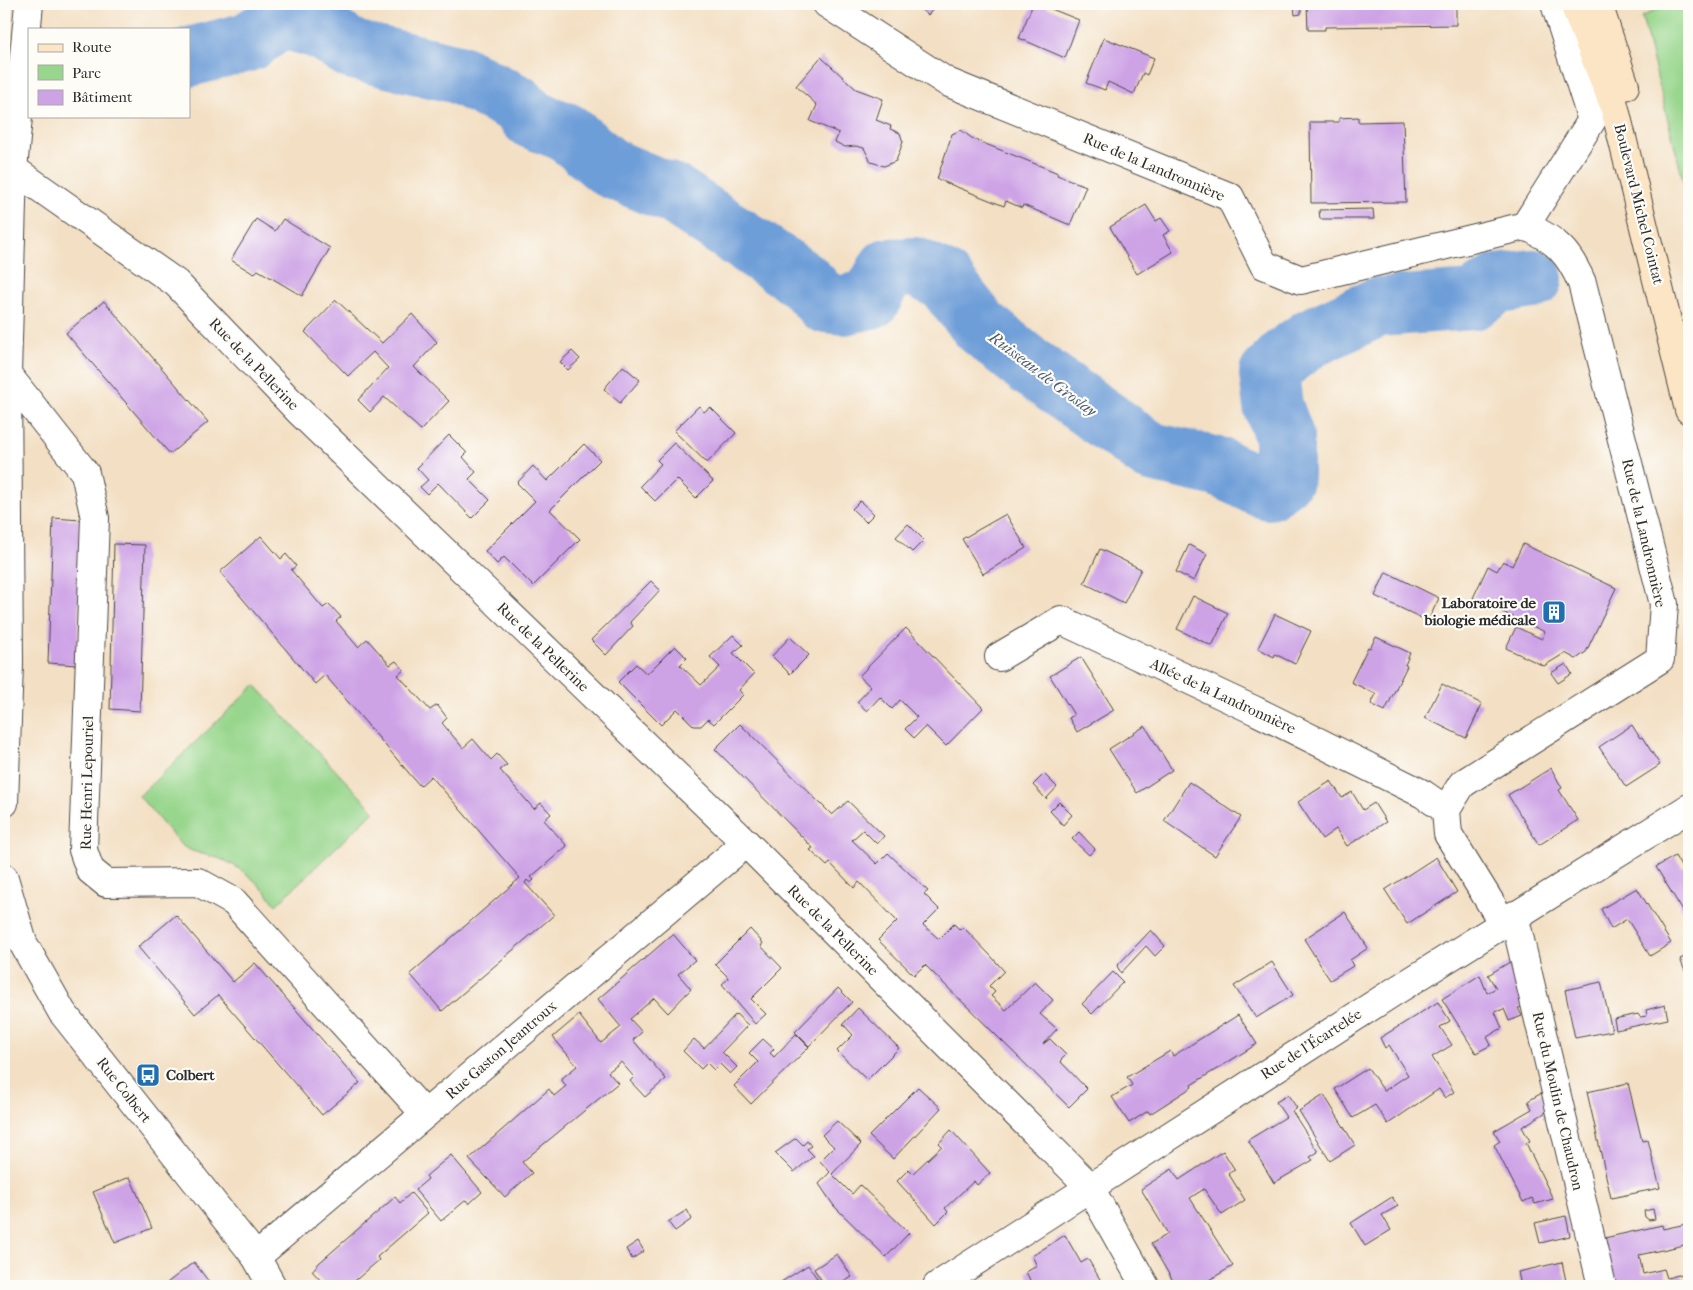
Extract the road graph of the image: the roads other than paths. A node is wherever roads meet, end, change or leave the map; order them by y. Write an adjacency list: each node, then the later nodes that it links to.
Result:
1 (29, 4): 6 (street)
2 (827, 4): 7 (street, Rue de la Landronnière)
3 (1555, 4): 7 (street)
4 (1574, 4): 10 (main road, Boulevard Michel Cointat)
5 (1598, 4): 8 (main road, Boulevard Michel Cointat)
6 (14, 169): 9 (street); 15 (street, Rue de la Pellerine)
7 (1525, 226): 14 (street, Rue de la Landronnière)
8 (1689, 339)
9 (7, 374): 12 (street); 18 (street, Rue Henri Lepouriel)
10 (1689, 410)
11 (999, 657): 14 (street, Allée de la Landronnière)
12 (4, 804)
13 (1689, 808): 17 (street, Rue de l'Écartelée)
14 (1446, 810): 17 (street)
15 (746, 843): 18 (street, Rue Gaston Jeantroux); 19 (street, Rue de la Pellerine)
16 (4, 878): 20 (street, Rue Colbert)
17 (1508, 919): 19 (street, Rue de l'Écartelée); 24 (street, Rue du Moulin de Chaudron)
18 (426, 1114): 20 (street, Rue Gaston Jeantroux)
19 (1089, 1186): 22 (street, Rue de l'Écartelée); 23 (street, Rue de la Pellerine)
20 (256, 1257): 21 (street, Rue Colbert)
21 (272, 1286)
22 (936, 1286)
23 (1145, 1286)
24 (1602, 1286)

